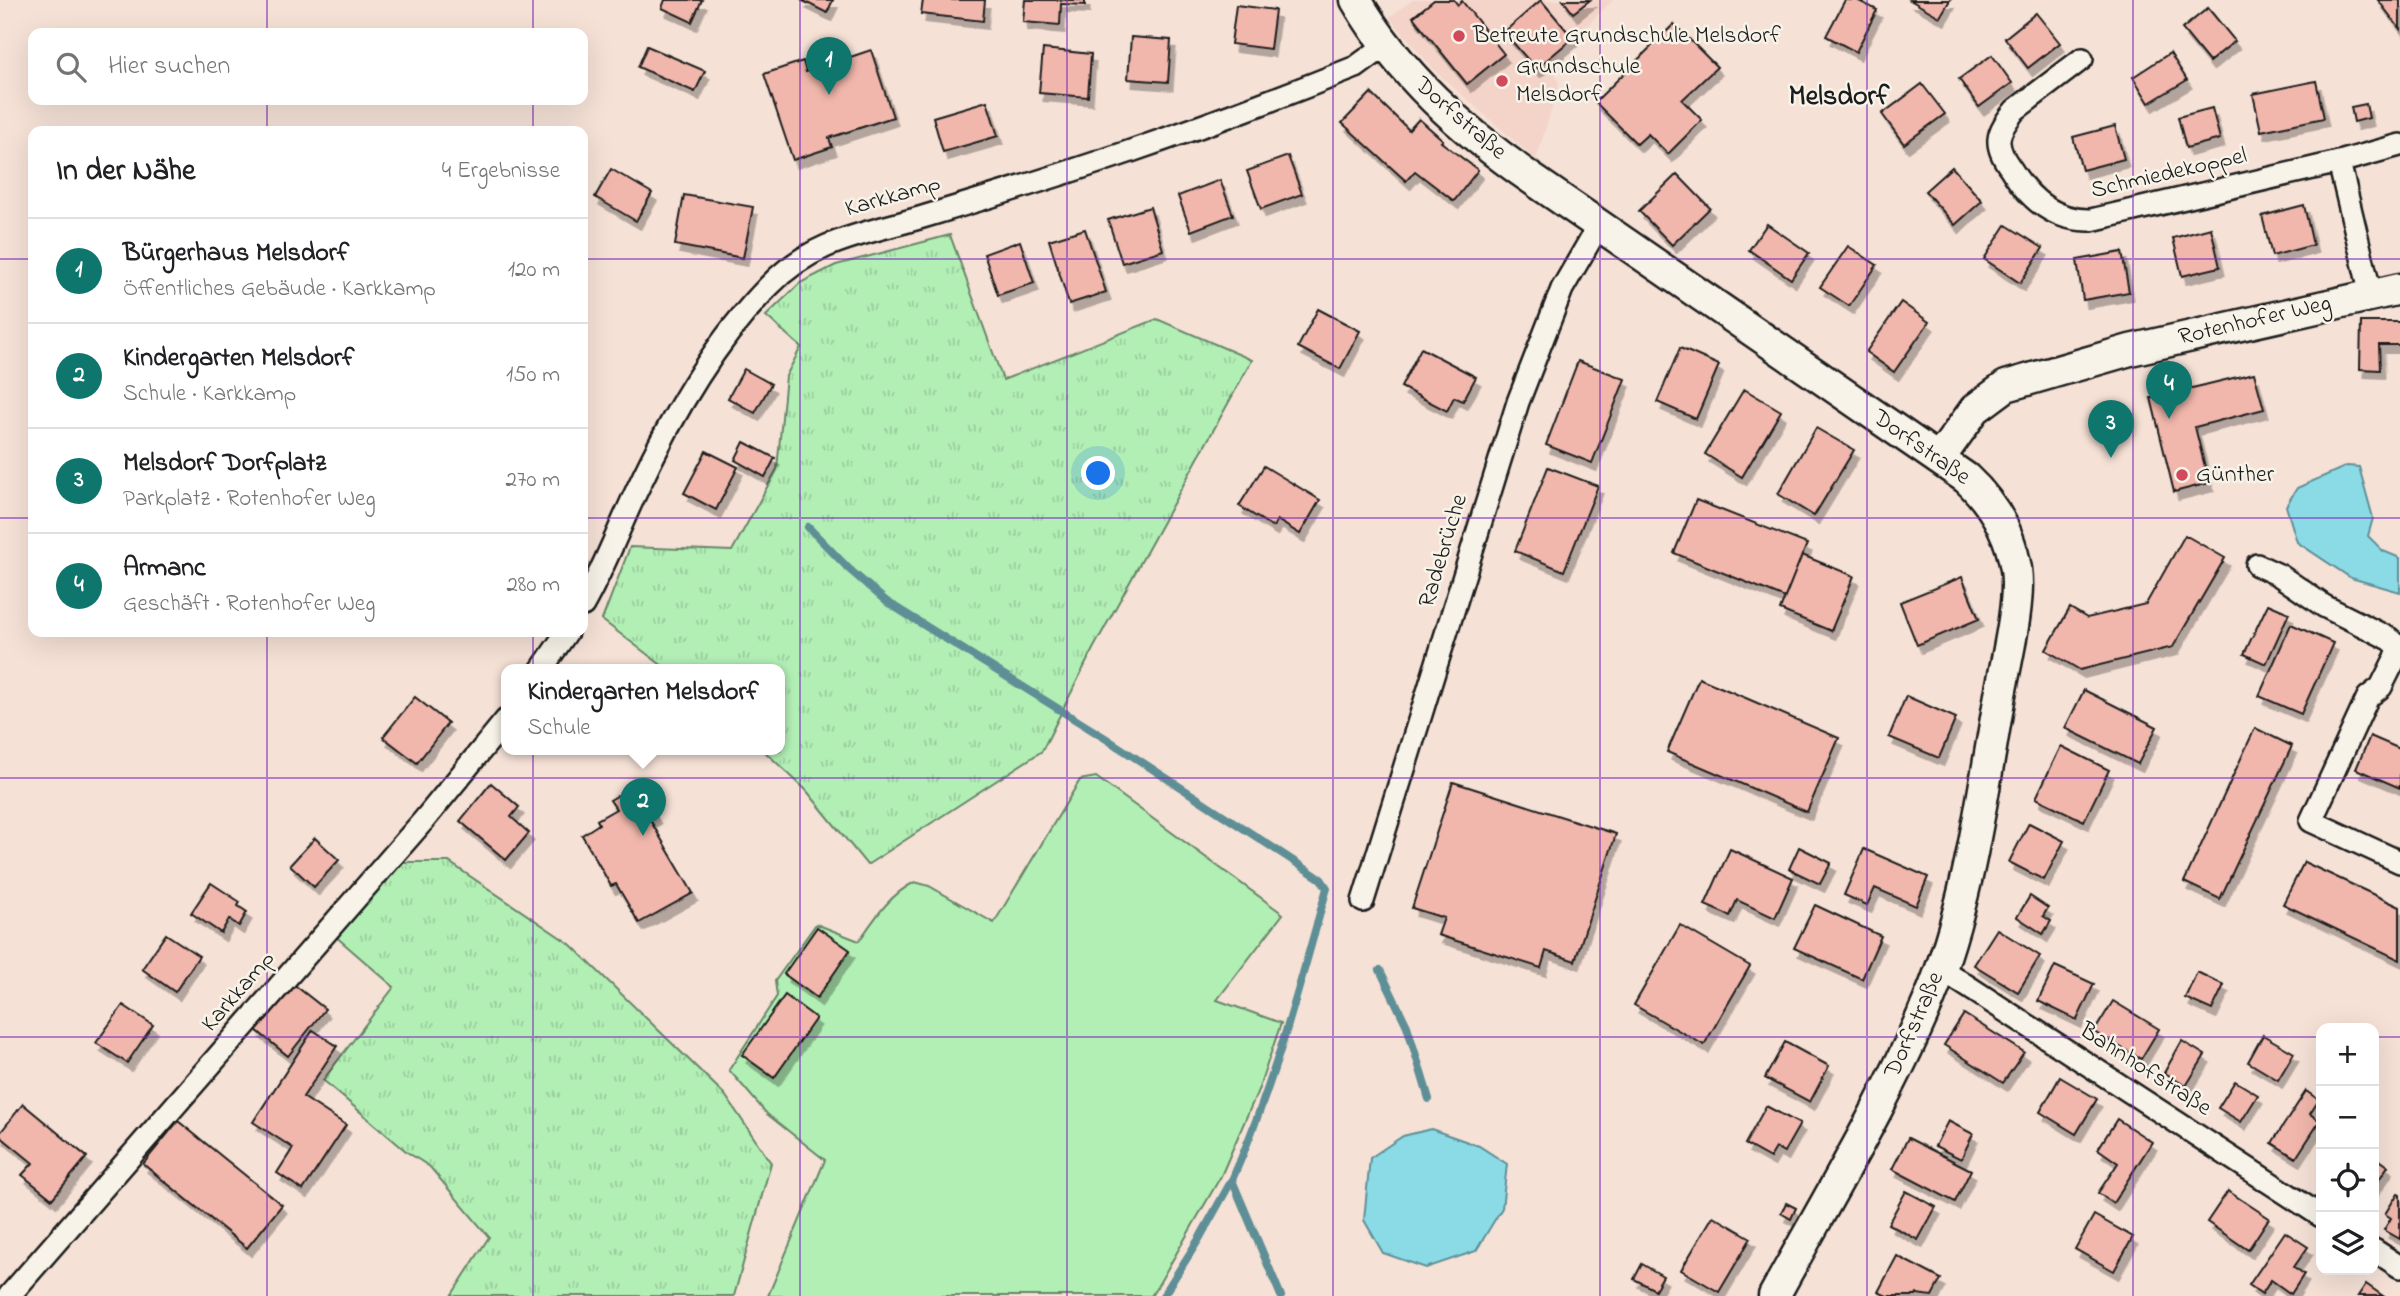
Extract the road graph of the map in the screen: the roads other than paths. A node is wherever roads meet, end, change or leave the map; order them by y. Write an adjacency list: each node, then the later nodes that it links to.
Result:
1 (1356, 0): 2 (street, Dorfstraße)
2 (1387, 45): 6 (street, Dorfstraße); 11 (street, Karkkamp)
3 (2082, 59): 5 (street, Schmiedekoppel)
4 (2400, 145): 5 (street, Schmiedekoppel)
5 (2339, 162): 8 (street)
6 (1599, 225): 9 (street, Dorfstraße); 17 (street, Radebrüche)
7 (2400, 289): 8 (street, Rotenhofer Weg)
8 (2371, 295): 9 (street, Rotenhofer Weg)
9 (1939, 459): 18 (street, Dorfstraße)
10 (2257, 565): 14 (street)
11 (588, 595)
12 (564, 637): 13 (street)
13 (545, 664)
14 (2391, 691): 16 (street)
15 (501, 726): 22 (street, Karkkamp)
16 (2400, 862)
17 (1363, 901)
18 (1941, 969): 19 (street, Bahnhofstraße); 23 (street, Dorfstraße)
19 (2316, 1213)
20 (2379, 1253): 21 (street)
21 (2400, 1267)
22 (9, 1296)
23 (1773, 1296)

